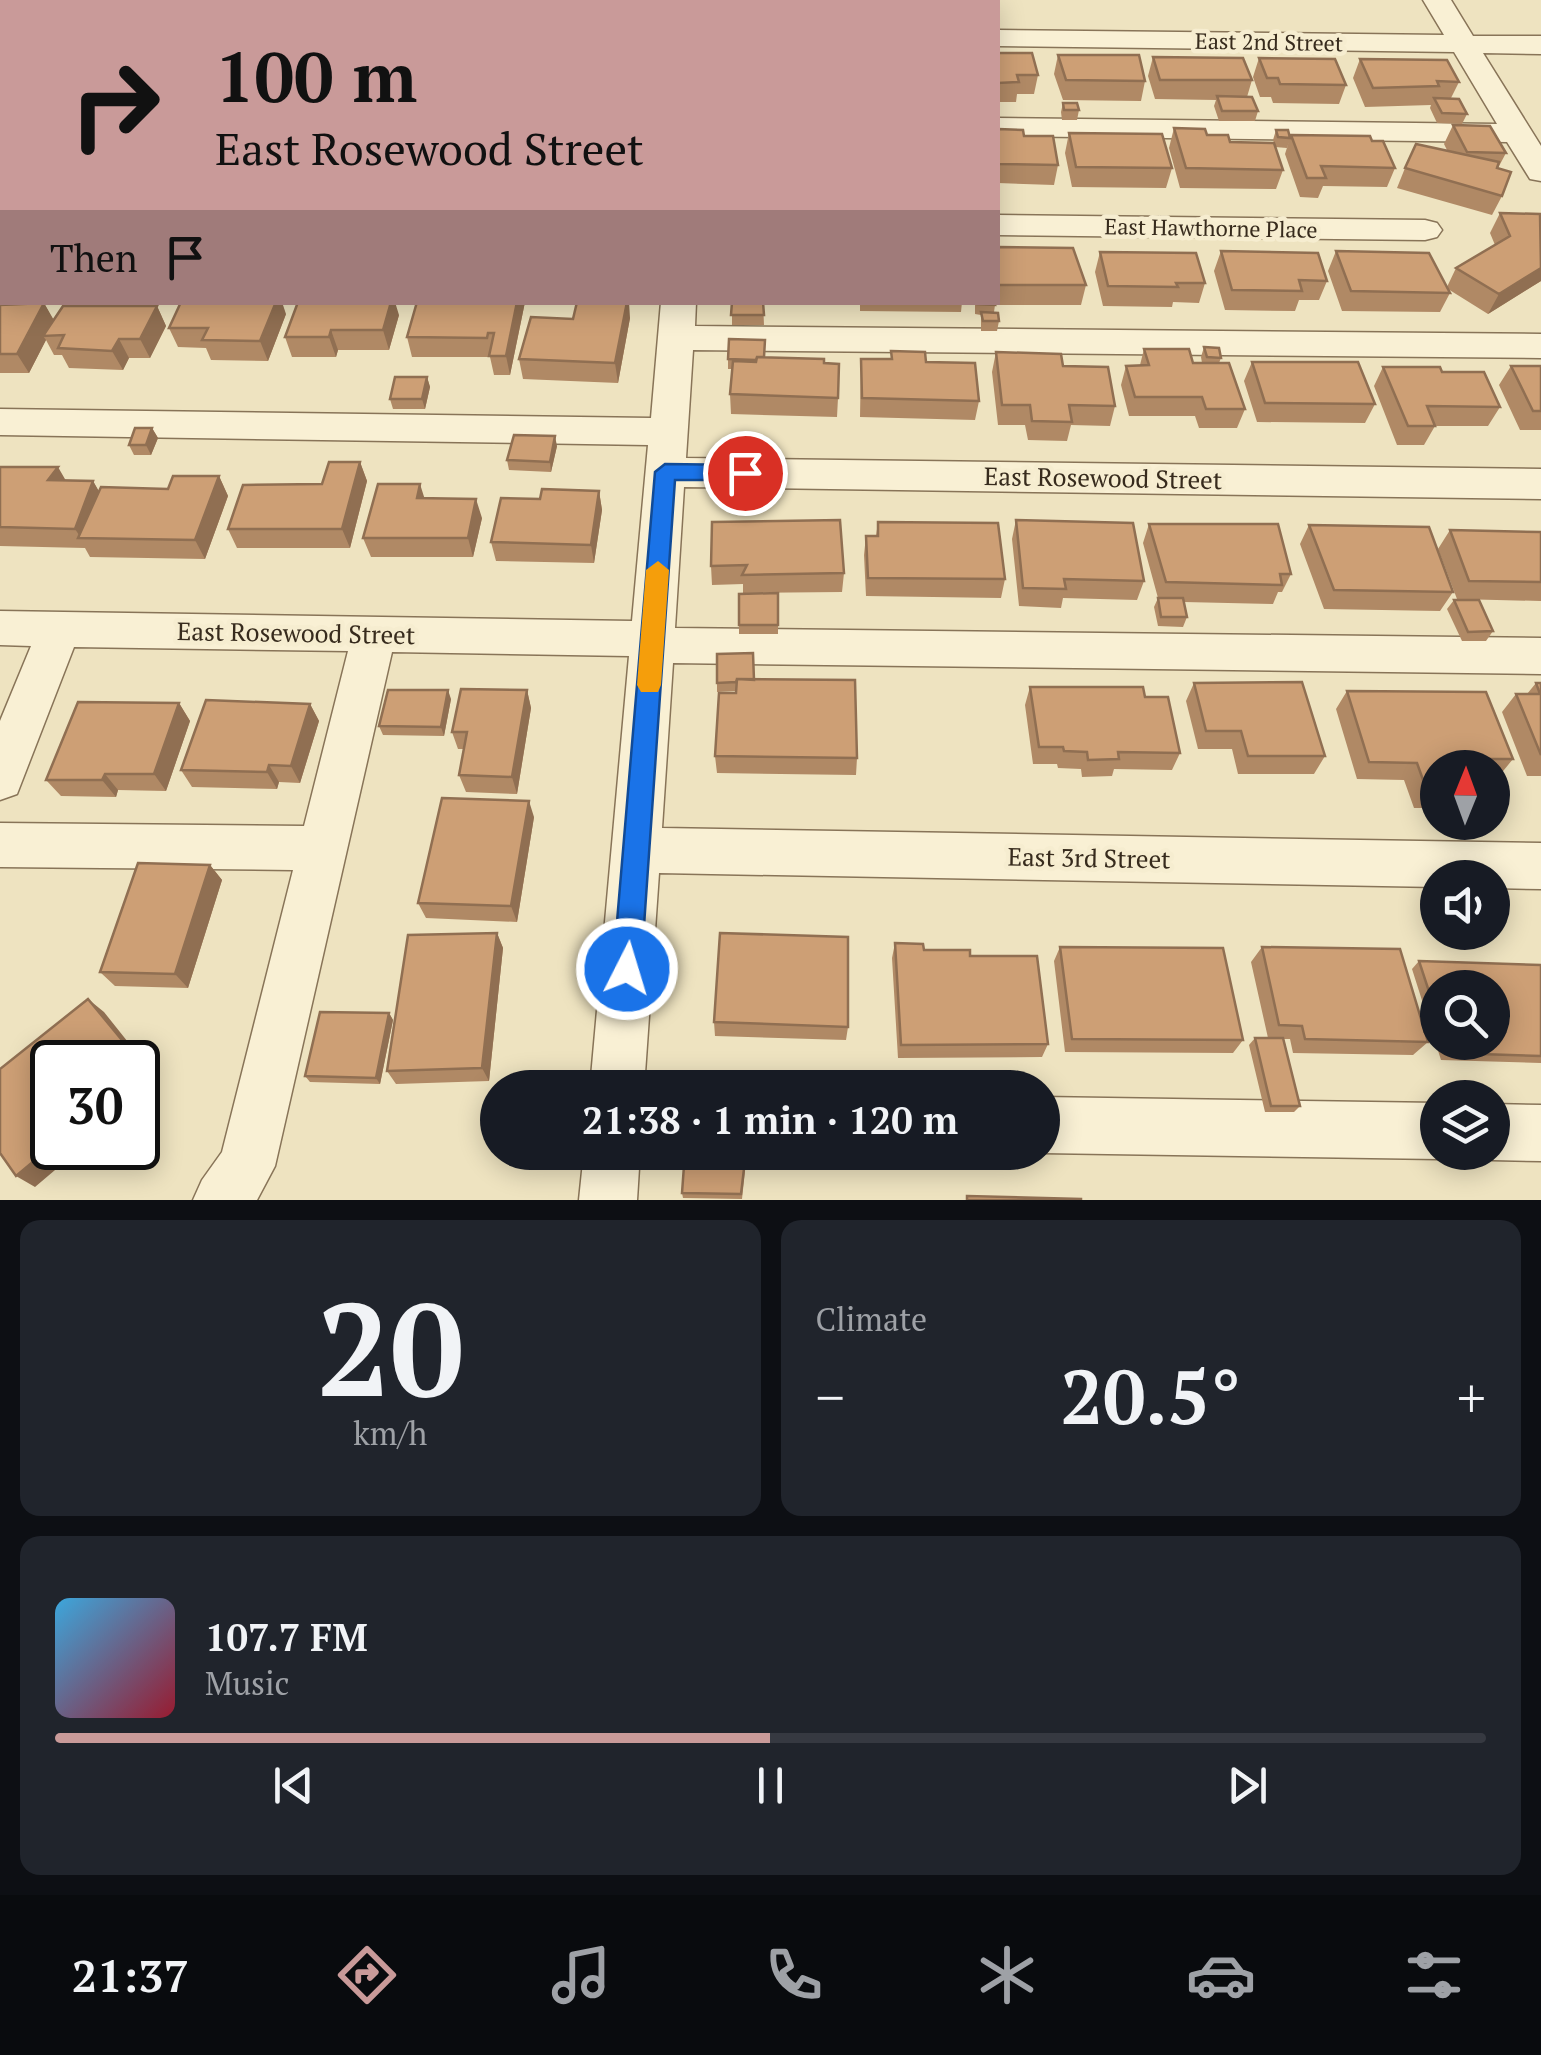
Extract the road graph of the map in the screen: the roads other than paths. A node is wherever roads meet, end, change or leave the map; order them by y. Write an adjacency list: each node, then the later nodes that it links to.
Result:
1 (1437, 0): 3 (street)
2 (1000, 38): 3 (street, East 2nd Street)
3 (1464, 44): 4 (street, East 2nd Street); 6 (street)
4 (1541, 44)
5 (1000, 127): 6 (street)
6 (1517, 133): 7 (street)
7 (1541, 172)
8 (1000, 225): 9 (street, East Hawthorne Place)
9 (1425, 230)
10 (678, 320): 11 (street); 13 (street)
11 (1541, 346)
12 (0, 422): 13 (street, East Rosewood Street)
13 (667, 452): 14 (street, East Rosewood Street); 18 (street)
14 (1541, 484)
15 (0, 628): 16 (street, East Rosewood Street)
16 (60, 630): 17 (street, East Rosewood Street); 20 (street)
17 (374, 634): 18 (street, East Rosewood Street); 22 (street)
18 (652, 642): 19 (street, East Rosewood Street); 23 (street)
19 (1541, 656)
20 (0, 779)
21 (0, 846): 22 (street)
22 (323, 848): 31 (street)
23 (636, 850): 24 (street, East 3rd Street); 25 (street)
24 (1541, 866)
25 (618, 1070)
26 (1060, 1125): 27 (street)
27 (1420, 1131)
28 (1510, 1132): 29 (street)
29 (1541, 1132)
30 (610, 1170): 32 (street)
31 (222, 1200)
32 (608, 1200)

